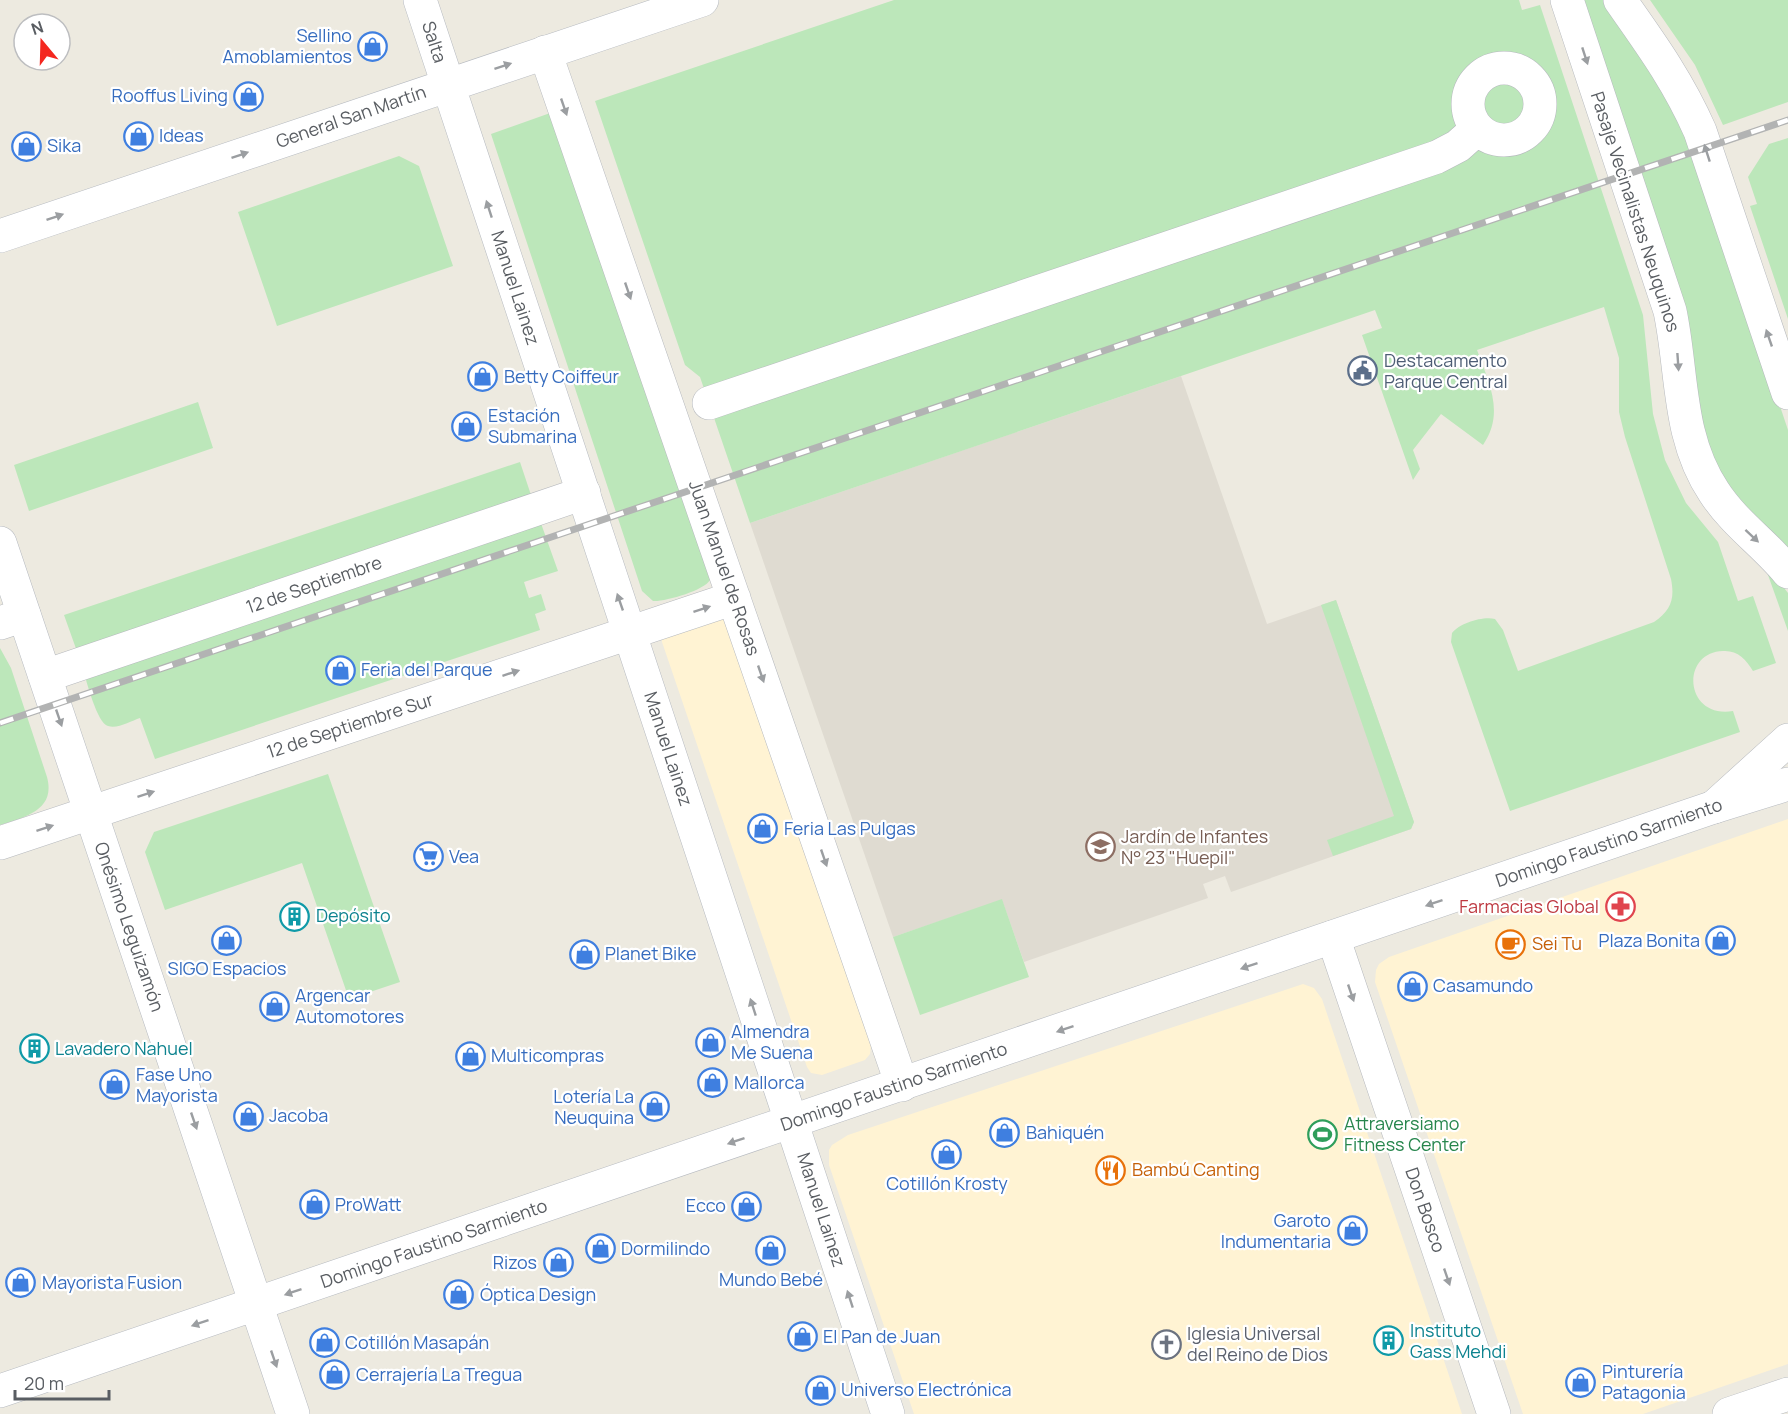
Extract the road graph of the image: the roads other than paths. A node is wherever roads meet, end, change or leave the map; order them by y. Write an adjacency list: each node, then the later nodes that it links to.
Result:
1 (420, 0): 6 (street, Salta)
2 (702, 0): 5 (street, General San Martín)
3 (1567, 0): 13 (street, Pasaje Vecinalistas Neuquinos, one-way to 13)
4 (1620, 0): 9 (street, one-way to 4)
5 (545, 52): 6 (street, General San Martín, one-way to 5); 14 (street, Juan Manuel de Rosas, one-way to 14)
6 (448, 84): 8 (street, General San Martín, one-way to 6); 11 (street, Manuel Lainez, one-way to 6)
7 (1477, 129): 10 (street)
8 (0, 236)
9 (1788, 393)
10 (709, 403)
11 (584, 493): 16 (street, Manuel Lainez, one-way to 11); 17 (street, 12 de Septiembre)
12 (0, 543): 15 (street, Onésimo Leguizamón)
13 (1788, 572)
14 (734, 598): 16 (street, 12 de Septiembre Sur, one-way to 14); 24 (street, Juan Manuel de Rosas, one-way to 24)
15 (12, 619): 17 (street, Onésimo Leguizamón)
16 (630, 633): 21 (street, 12 de Septiembre Sur, one-way to 16); 25 (street, Manuel Lainez, one-way to 16)
17 (45, 676): 21 (street, Onésimo Leguizamón, one-way to 21)
18 (1788, 740): 20 (street)
19 (1788, 784): 20 (street, Domingo Faustino Sarmiento)
20 (1714, 807): 23 (street, Domingo Faustino Sarmiento, one-way to 23)
21 (91, 813): 22 (street, 12 de Septiembre Sur, one-way to 21); 26 (street, Onésimo Leguizamón, one-way to 26)
22 (0, 843)
23 (1333, 937): 24 (street, Domingo Faustino Sarmiento, one-way to 24); 31 (street, Don Bosco, one-way to 31)
24 (902, 1085): 25 (street, Domingo Faustino Sarmiento)
25 (792, 1122): 26 (street, Domingo Faustino Sarmiento, one-way to 26); 30 (street, Manuel Lainez, one-way to 25)
26 (255, 1304): 27 (street, Domingo Faustino Sarmiento, one-way to 27); 29 (street, Onésimo Leguizamón, one-way to 29)
27 (0, 1391)
28 (1788, 1394): 32 (street)
29 (293, 1414)
30 (888, 1414)
31 (1494, 1414)
32 (1729, 1414)

